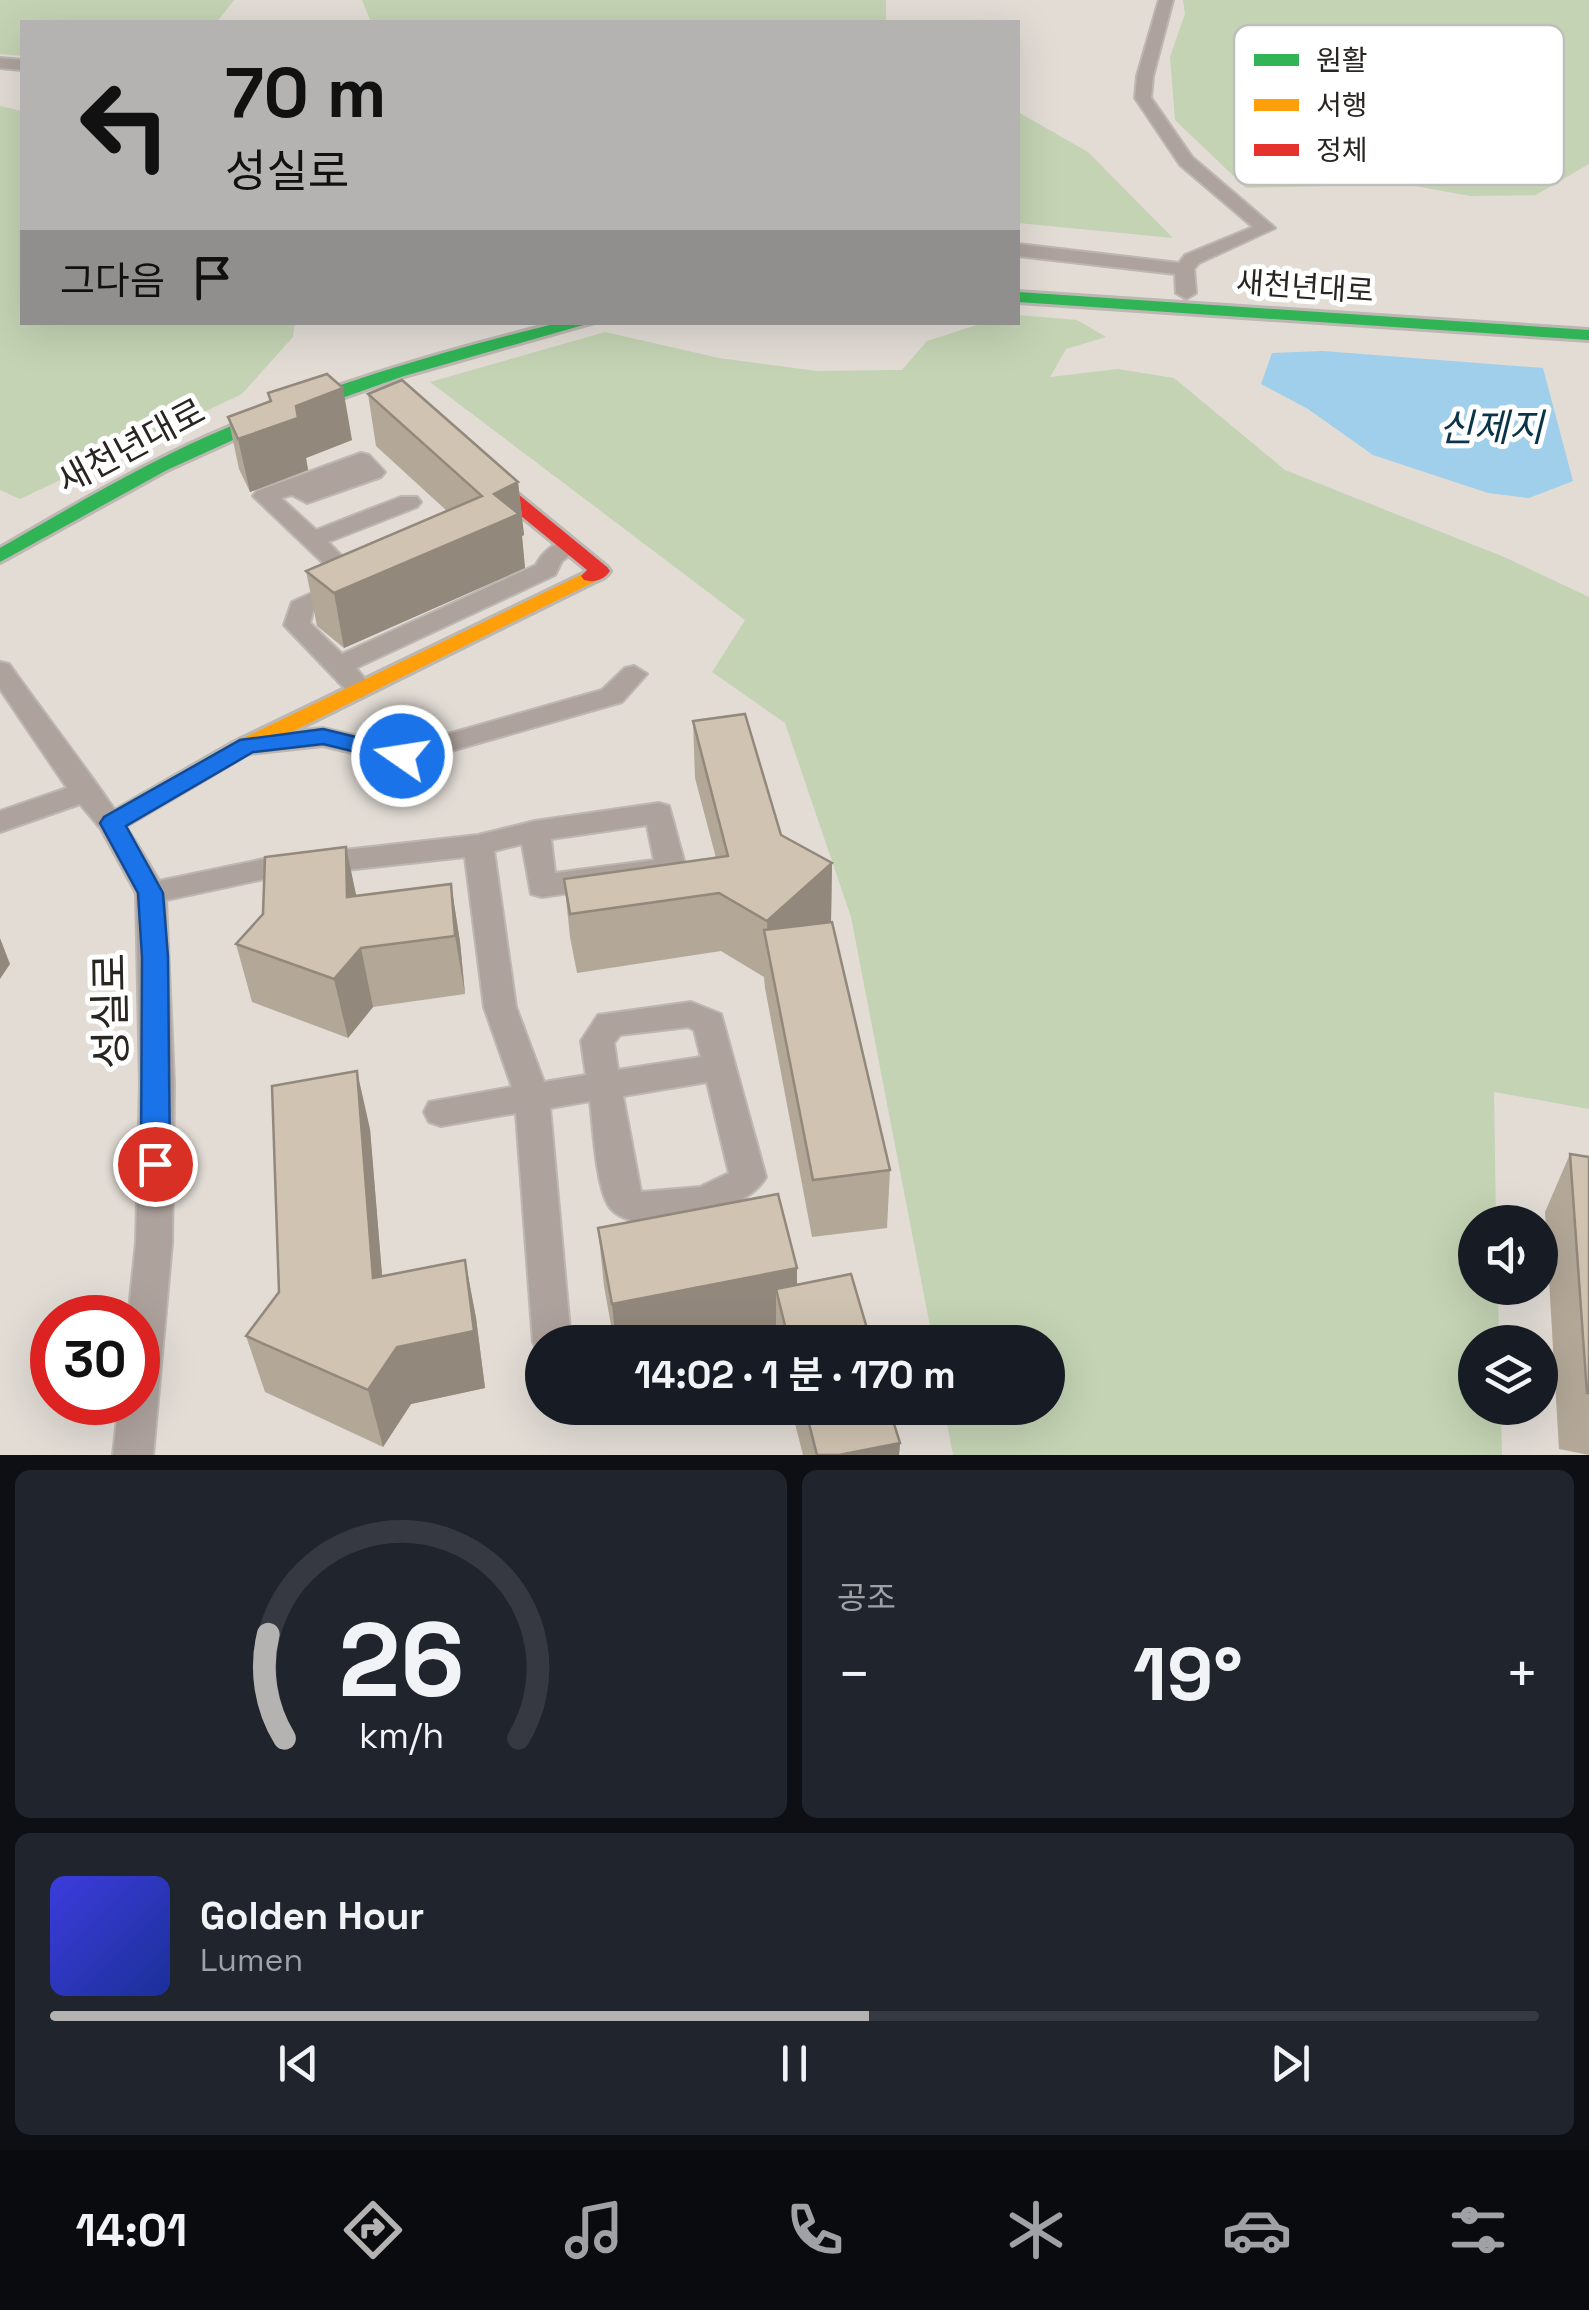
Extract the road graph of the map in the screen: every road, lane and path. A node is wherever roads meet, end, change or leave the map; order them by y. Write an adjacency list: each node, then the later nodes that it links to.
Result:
1 (1166, 0): 4 (street)
2 (1020, 250): 4 (street)
3 (1020, 281): 5 (main road, 새천년대로)
4 (1185, 281): 5 (main road, 새천년대로); 7 (main road, 새천년대로)
5 (1073, 293): 6 (main road, 새천년대로); 7 (main road, 새천년대로)
6 (1020, 297)
7 (1349, 312): 8 (main road, 새천년대로); 11 (main road, 새천년대로)
8 (1589, 316)
9 (495, 325): 15 (main road, 새천년대로)
10 (574, 325): 18 (main road, 새천년대로)
11 (1589, 335)
12 (462, 458): 17 (main road)
13 (296, 486): 16 (street)
14 (410, 502): 16 (street)
15 (18, 519)
16 (312, 540): 19 (street)
17 (570, 546): 19 (street); 22 (main road)
18 (0, 556)
19 (339, 666): 22 (street)
20 (0, 670): 24 (street, 성실로)
21 (634, 674): 23 (street)
22 (361, 690): 23 (main road)
23 (248, 745): 26 (main road)
24 (84, 792): 25 (street); 26 (street, 성실로)
25 (0, 822)
26 (112, 823): 29 (street, 성실로)
27 (535, 831): 28 (street)
28 (478, 844): 29 (street); 32 (street)
29 (151, 893): 35 (street, 성실로)
30 (721, 1067): 31 (street); 31 (street); 31 (street)
31 (606, 1086): 32 (street)
32 (532, 1096): 33 (street); 34 (street)
33 (441, 1112)
34 (551, 1325)
35 (133, 1455)

